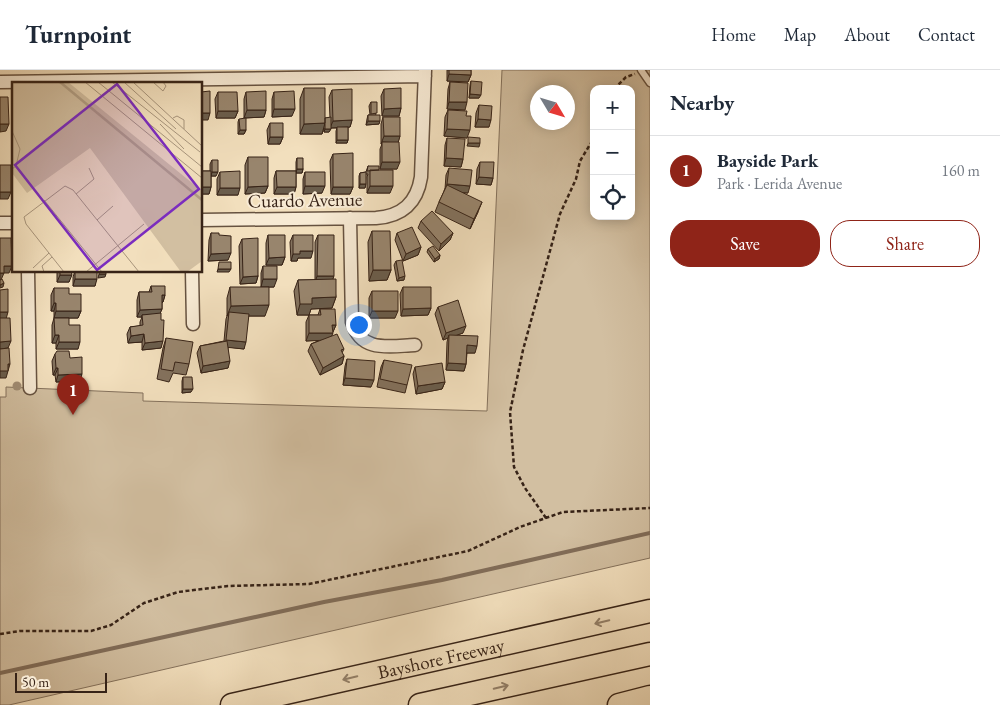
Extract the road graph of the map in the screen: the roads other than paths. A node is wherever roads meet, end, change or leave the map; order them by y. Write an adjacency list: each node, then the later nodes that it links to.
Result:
1 (641, 71): 5 (lane)
2 (425, 73): 3 (street); 6 (street, Cuardo Avenue)
3 (25, 78): 4 (street)
4 (0, 82)
5 (650, 83)
6 (350, 218): 7 (street, Cuardo Avenue); 11 (street)
7 (202, 220)
8 (28, 272): 12 (street)
9 (192, 272): 10 (street)
10 (193, 324)
11 (415, 345)
12 (30, 388)
13 (650, 611): 16 (highway, Bayshore Freeway, one-way to 16)
14 (650, 654): 17 (highway, one-way to 14)
15 (650, 697): 18 (highway)
16 (232, 705)
17 (420, 705)
18 (619, 705)

